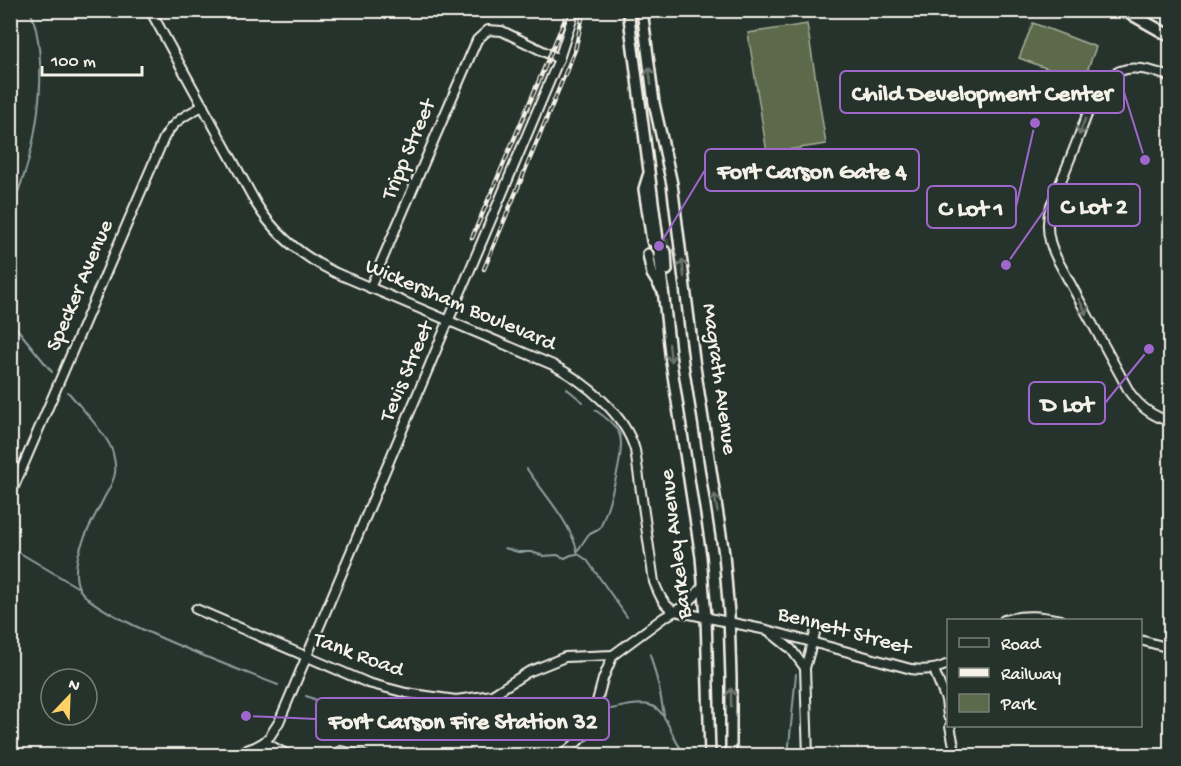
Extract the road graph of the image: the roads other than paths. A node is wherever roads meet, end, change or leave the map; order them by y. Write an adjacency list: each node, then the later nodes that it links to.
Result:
1 (150, 10): 9 (street, Wickersham Boulevard)
2 (575, 10): 7 (street, Tevis Street)
3 (628, 10): 10 (main road)
4 (642, 10): 22 (main road, Magrath Avenue, one-way to 4)
5 (1124, 10): 6 (highway)
6 (1170, 36)
7 (559, 59): 11 (street, Tripp Street); 13 (street, Tevis Street)
8 (1170, 77): 14 (street, one-way to 14)
9 (203, 106): 11 (street, Wickersham Boulevard); 15 (street, Specker Avenue)
10 (649, 171): 10 (main road)
11 (370, 288): 13 (street, Wickersham Boulevard)
12 (664, 293): 12 (main road, Barkeley Avenue); 16 (main road, Barkeley Avenue, one-way to 16)
13 (449, 321): 18 (street, Wickersham Boulevard); 29 (street, Tevis Street)
14 (1170, 422)
15 (10, 496)
16 (703, 585): 18 (street); 19 (main road, Barkeley Avenue)
17 (196, 609): 29 (street, Tank Road)
18 (675, 611): 19 (street); 28 (street)
19 (706, 617): 22 (street); 41 (main road, Barkeley Avenue)
20 (1011, 619): 21 (street)
21 (1051, 619)
22 (729, 621): 24 (street, Bennett Street); 42 (main road, Magrath Avenue, one-way to 22)
23 (817, 627): 26 (street)
24 (767, 630): 26 (street, Bennett Street); 31 (street)
25 (1142, 641): 27 (street)
26 (812, 643): 31 (street); 32 (street, Bennett Street)
27 (1170, 648)
28 (613, 655): 29 (street, Tank Road); 40 (street)
29 (306, 657): 35 (street, Tevis Street)
30 (947, 664): 32 (street, Bennett Street)
31 (805, 669): 43 (street)
32 (934, 670): 33 (street)
33 (947, 708)
34 (950, 727): 44 (street)
35 (264, 742): 36 (street); 37 (street)
36 (229, 756)
37 (290, 756)
38 (330, 756): 39 (street)
39 (365, 756)
40 (555, 756)
41 (710, 756)
42 (731, 756)
43 (808, 756)
44 (956, 756)

